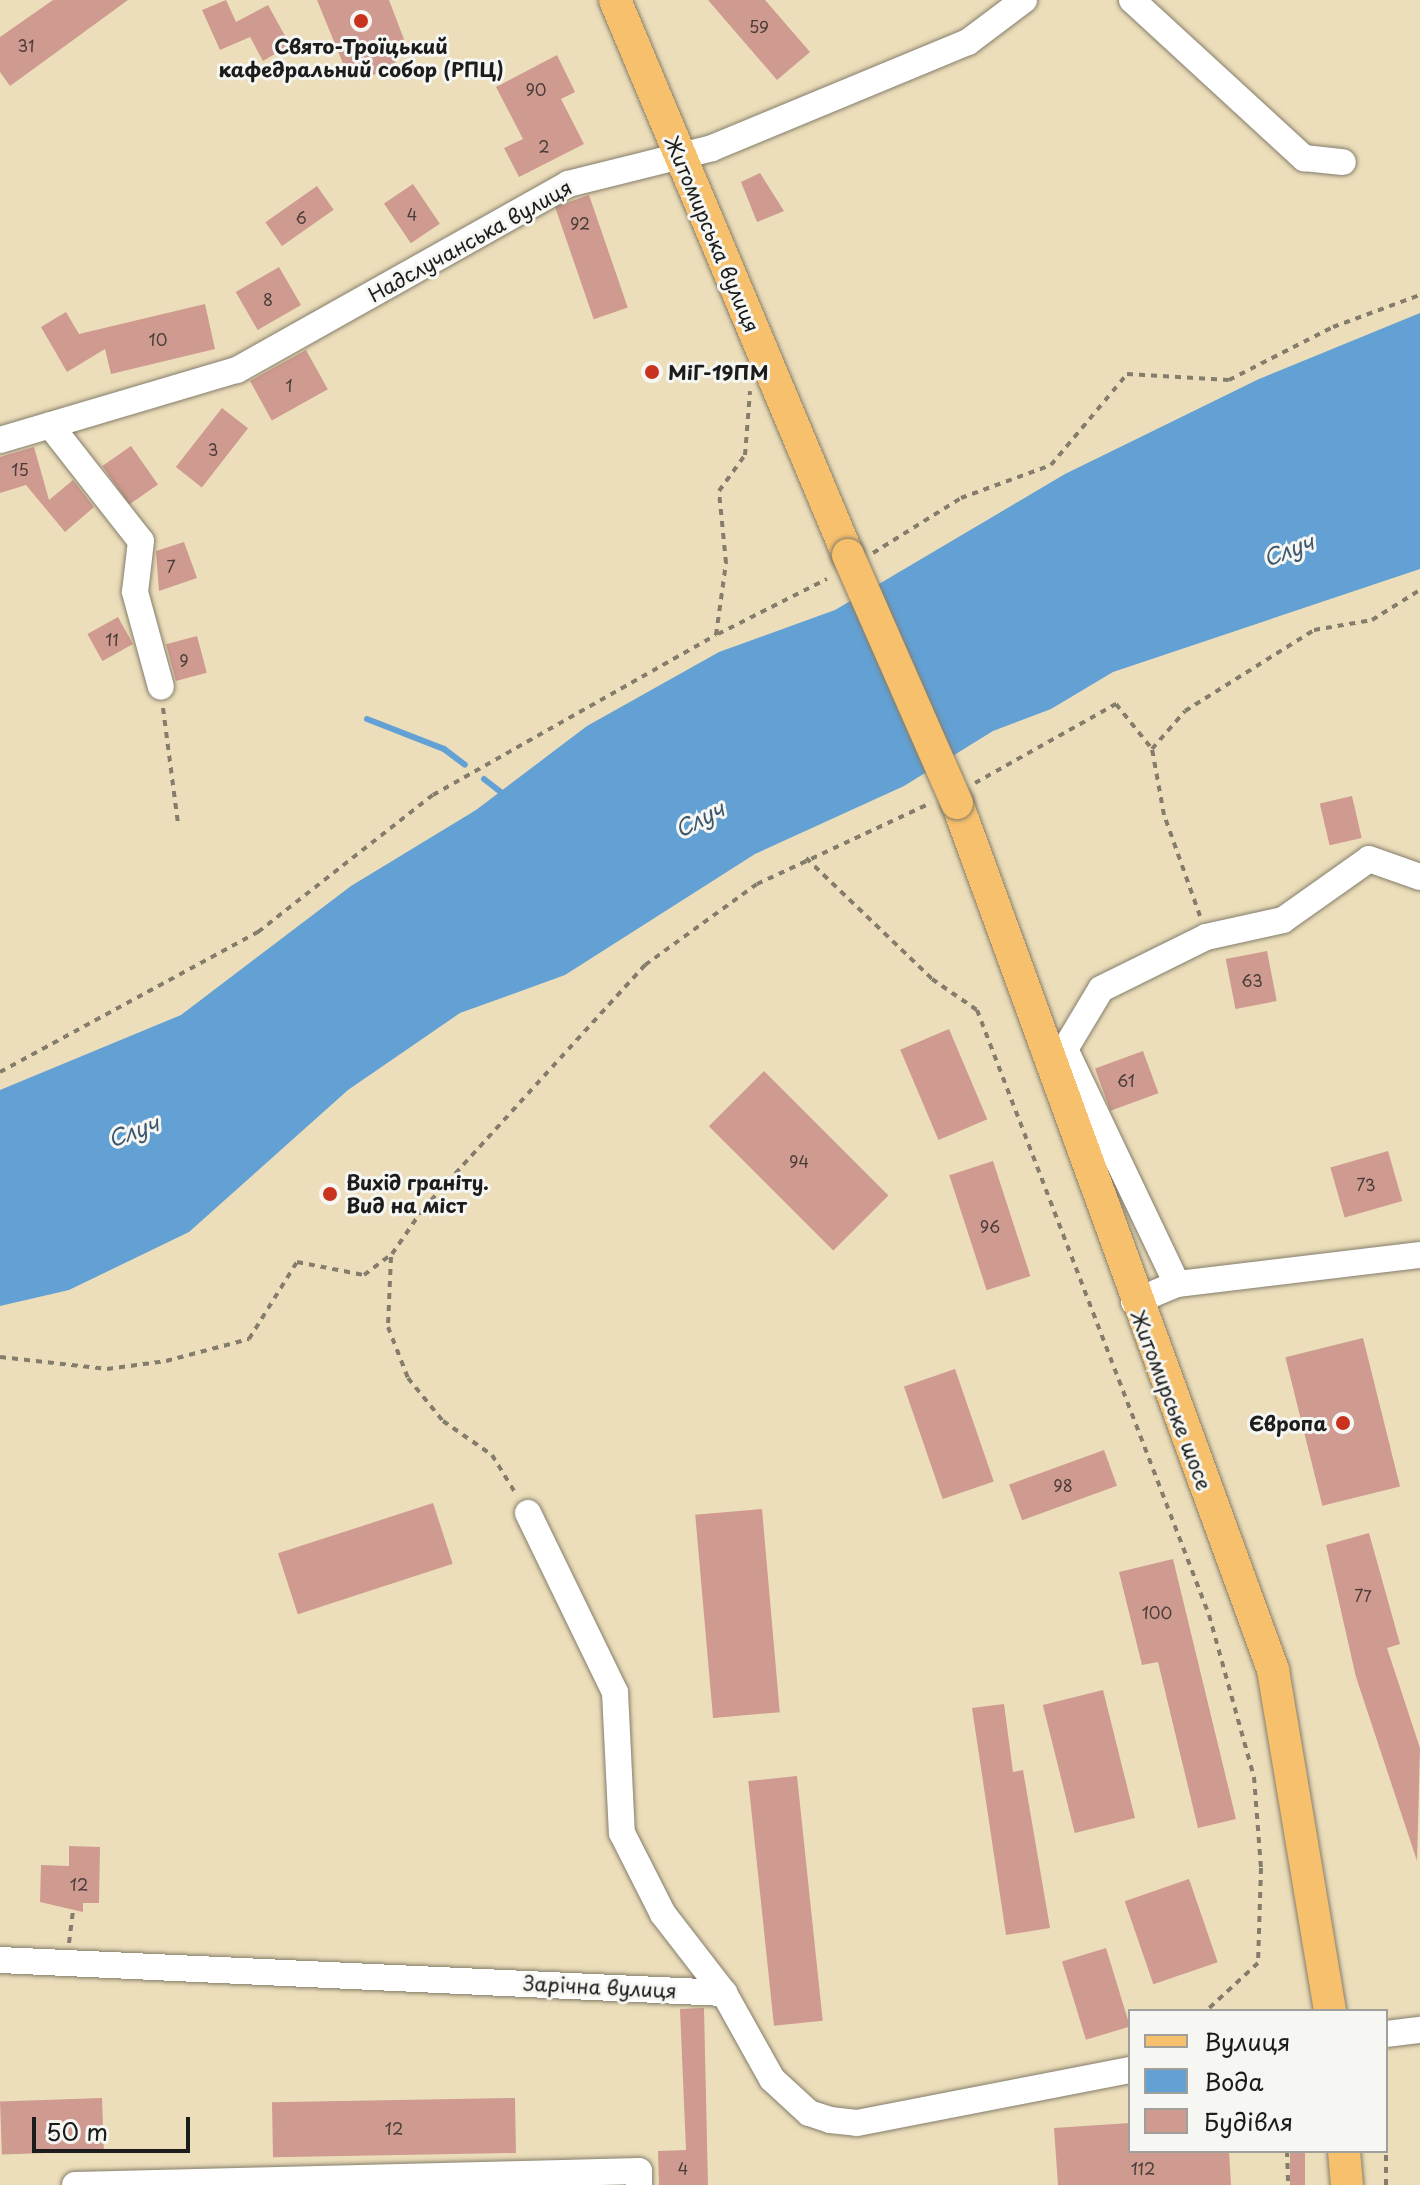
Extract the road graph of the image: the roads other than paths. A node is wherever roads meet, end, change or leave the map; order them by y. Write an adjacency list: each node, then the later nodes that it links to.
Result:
1 (615, 0): 4 (main road, Житомирська вулиця)
2 (1024, 0): 4 (street, Надслучанська вулиця)
3 (1132, 0): 5 (street)
4 (678, 155): 6 (street, Надслучанська вулиця); 9 (main road, Житомирська вулиця, bridge)
5 (1343, 162)
6 (50, 425): 7 (street, Надслучанська вулиця); 8 (street)
7 (0, 440)
8 (161, 687)
9 (952, 797): 13 (main road, Житомирське шосе)
10 (1420, 877): 12 (street)
11 (1420, 1255): 12 (street)
12 (1177, 1284): 13 (street)
13 (1134, 1302): 17 (main road, Житомирське шосе)
14 (528, 1513): 16 (street)
15 (0, 1960): 16 (street, Зарічна вулиця)
16 (724, 1993): 20 (street)
17 (1330, 2009)
18 (1420, 2030): 19 (street)
19 (1388, 2034)
20 (1128, 2070)
21 (1344, 2153): 24 (main road)
22 (75, 2185): 23 (street)
23 (639, 2185)
24 (1347, 2185)

